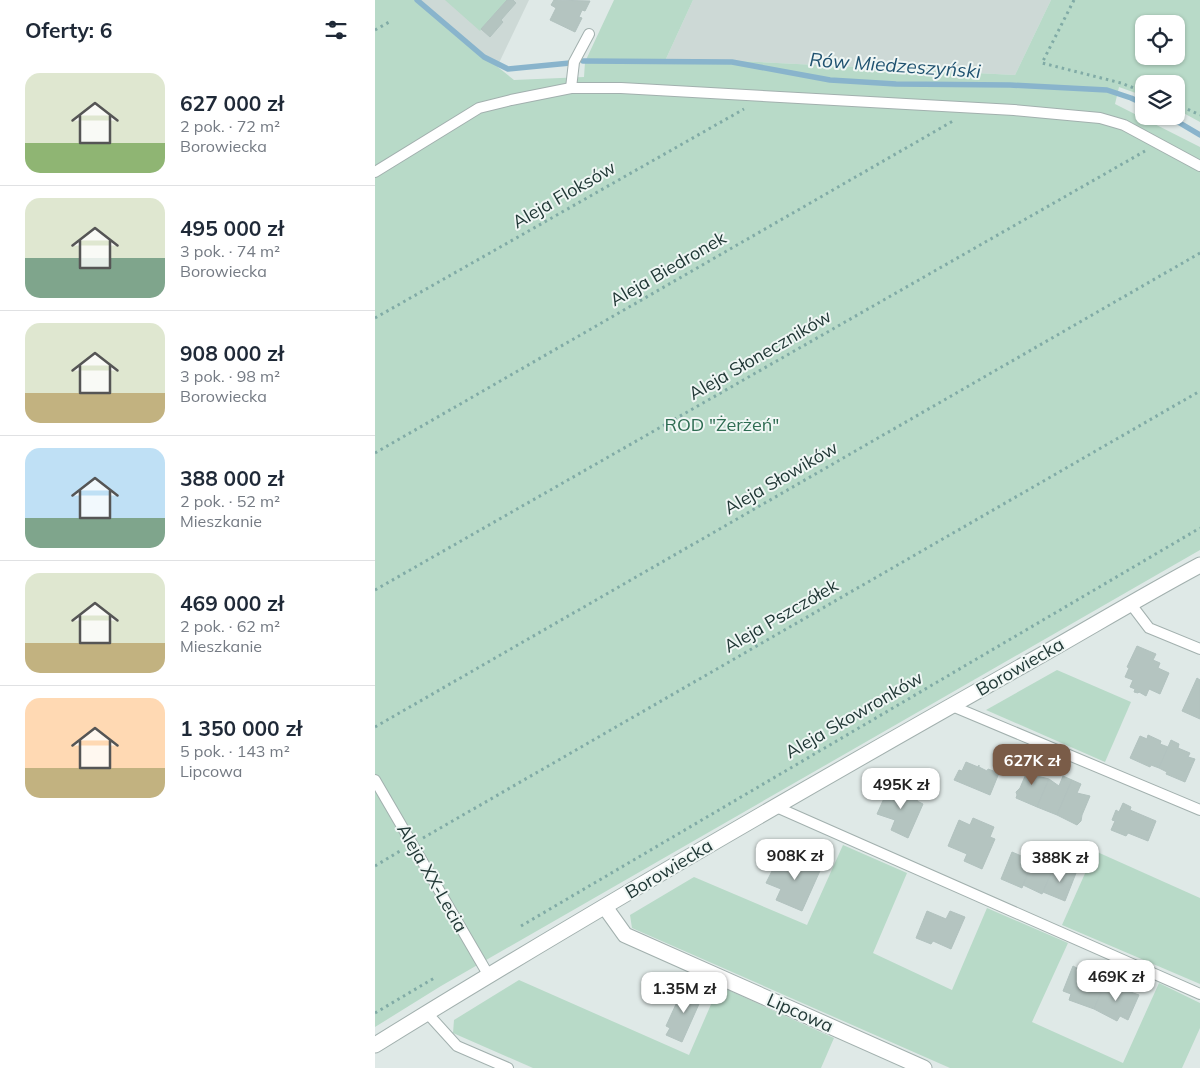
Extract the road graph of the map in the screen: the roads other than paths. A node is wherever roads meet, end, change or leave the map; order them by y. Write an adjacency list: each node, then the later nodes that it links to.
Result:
1 (589, 34): 2 (lane)
2 (571, 88): 3 (lane); 4 (lane)
3 (1200, 166)
4 (375, 172)
5 (1200, 565): 6 (street, Borowiecka)
6 (1130, 603): 7 (lane); 8 (street, Borowiecka)
7 (1200, 649)
8 (952, 706): 10 (street, Borowiecka); 11 (lane)
9 (375, 780): 13 (lane, Aleja XX-Lecia)
10 (774, 806): 12 (street, Borowiecka); 14 (lane)
11 (1200, 810)
12 (605, 907): 13 (street, Borowiecka); 18 (street, Lipcowa)
13 (489, 976): 15 (street, Borowiecka)
14 (1200, 994)
15 (427, 1013): 16 (street, Borowiecka); 17 (lane)
16 (375, 1045)
17 (508, 1068)
18 (925, 1068)

